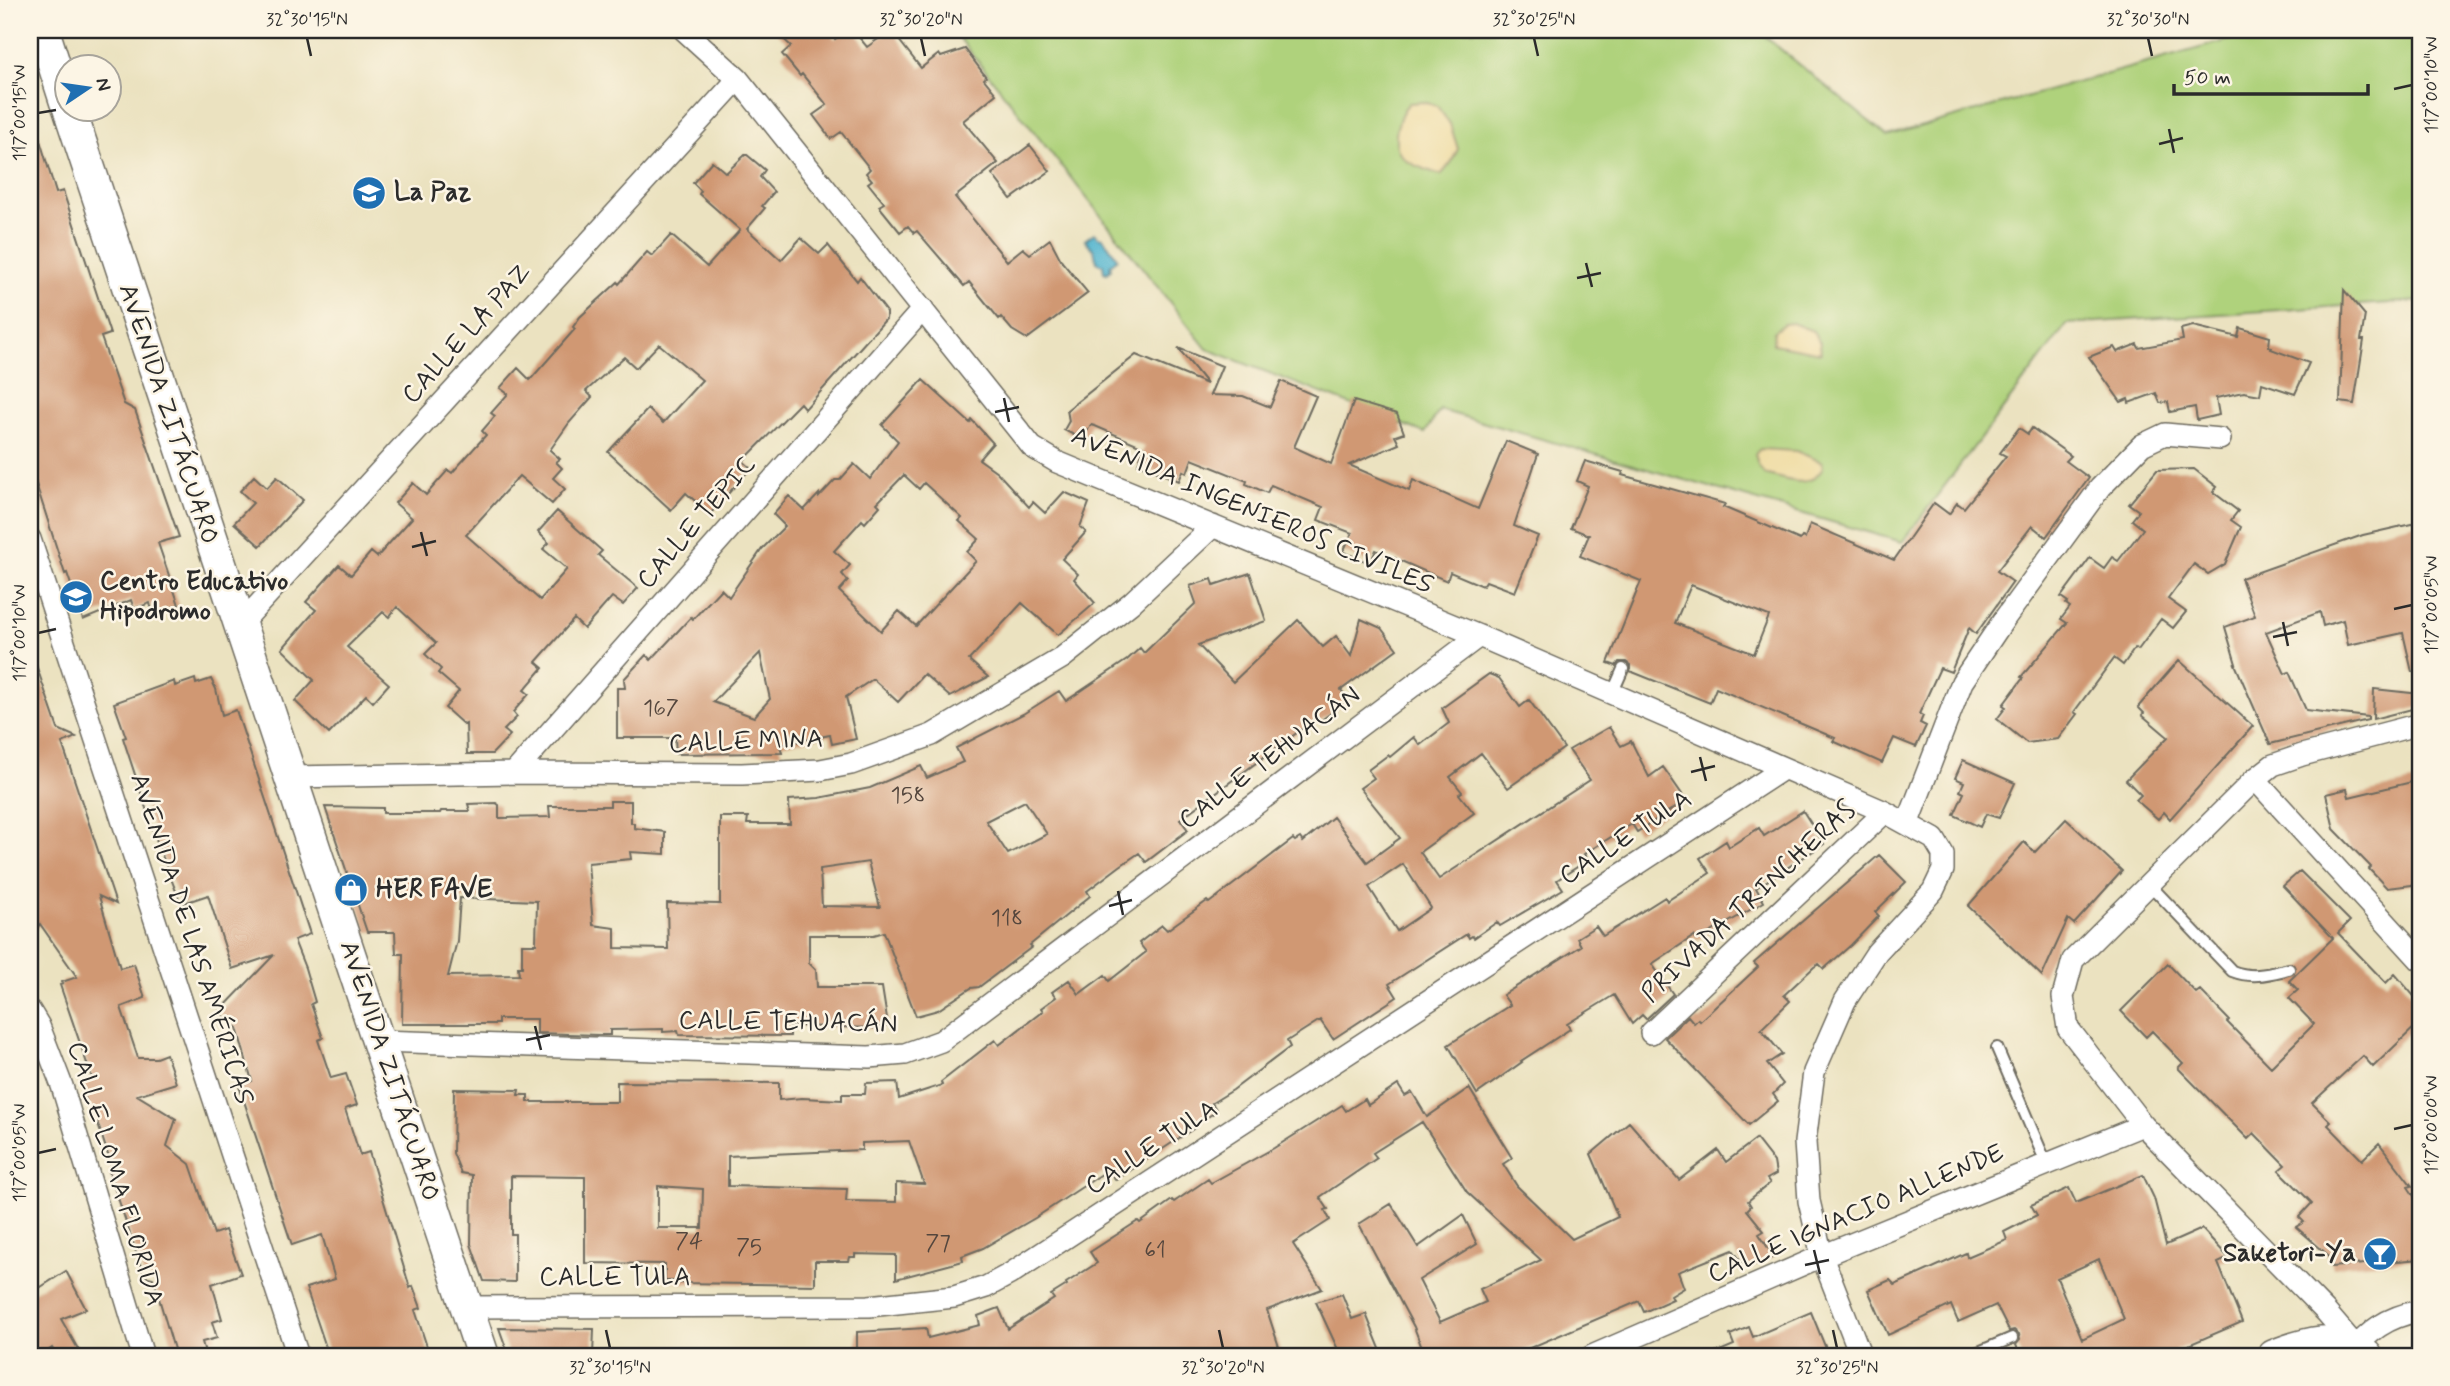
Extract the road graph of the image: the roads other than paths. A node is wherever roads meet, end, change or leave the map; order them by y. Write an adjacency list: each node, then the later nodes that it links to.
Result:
1 (43, 30): 3 (street)
2 (684, 30): 4 (street, AVENIDA INGENIEROS CIVILES)
3 (52, 58)
4 (738, 79): 6 (street, AVENIDA INGENIEROS CIVILES); 10 (street, CALLE LA PAZ)
5 (74, 122): 10 (street, AVENIDA ZITÁCUARO)
6 (923, 309): 8 (street, AVENIDA INGENIEROS CIVILES); 16 (street, CALLE TEPIC)
7 (2220, 439): 20 (street)
8 (1213, 526): 11 (street, AVENIDA INGENIEROS CIVILES); 16 (street, CALLE MINA)
9 (31, 545): 36 (street, AVENIDA DE LAS AMÉRICAS)
10 (238, 627): 17 (street, AVENIDA ZITÁCUARO)
11 (1479, 636): 13 (street, AVENIDA INGENIEROS CIVILES); 26 (street, CALLE TEHUACÁN)
12 (1623, 668): 13 (lane)
13 (1612, 694): 15 (street, AVENIDA INGENIEROS CIVILES)
14 (2420, 724): 18 (street)
15 (1783, 769): 19 (street, AVENIDA INGENIEROS CIVILES); 31 (street, CALLE TULA)
16 (514, 773): 17 (street, CALLE MINA)
17 (290, 777): 26 (street, AVENIDA ZITÁCUARO)
18 (2255, 779): 21 (street); 22 (street)
19 (1885, 812): 20 (street, AVENIDA INGENIEROS CIVILES); 25 (street, PRIVADA TRINCHERAS)
20 (1908, 822): 30 (street, AVENIDA INGENIEROS CIVILES)
21 (2149, 884): 23 (lane); 28 (street)
22 (2420, 960)
23 (2289, 969)
24 (33, 1024): 35 (street, CALLE LOMA FLORIDA)
25 (1651, 1033)
26 (379, 1041): 31 (street, AVENIDA ZITÁCUARO)
27 (1997, 1048): 29 (lane)
28 (2143, 1125): 29 (street, CALLE IGNACIO ALLENDE); 34 (street)
29 (2047, 1165): 30 (street, CALLE IGNACIO ALLENDE)
30 (1822, 1256): 38 (street, CALLE IGNACIO ALLENDE); 39 (street)
31 (467, 1307): 37 (street, AVENIDA ZITÁCUARO)
32 (2420, 1311): 34 (street)
33 (2012, 1338): 40 (lane)
34 (2356, 1353): 41 (street)
35 (143, 1356)
36 (298, 1356)
37 (483, 1356)
38 (1592, 1356)
39 (1861, 1356)
40 (1969, 1356)
41 (2274, 1356)

